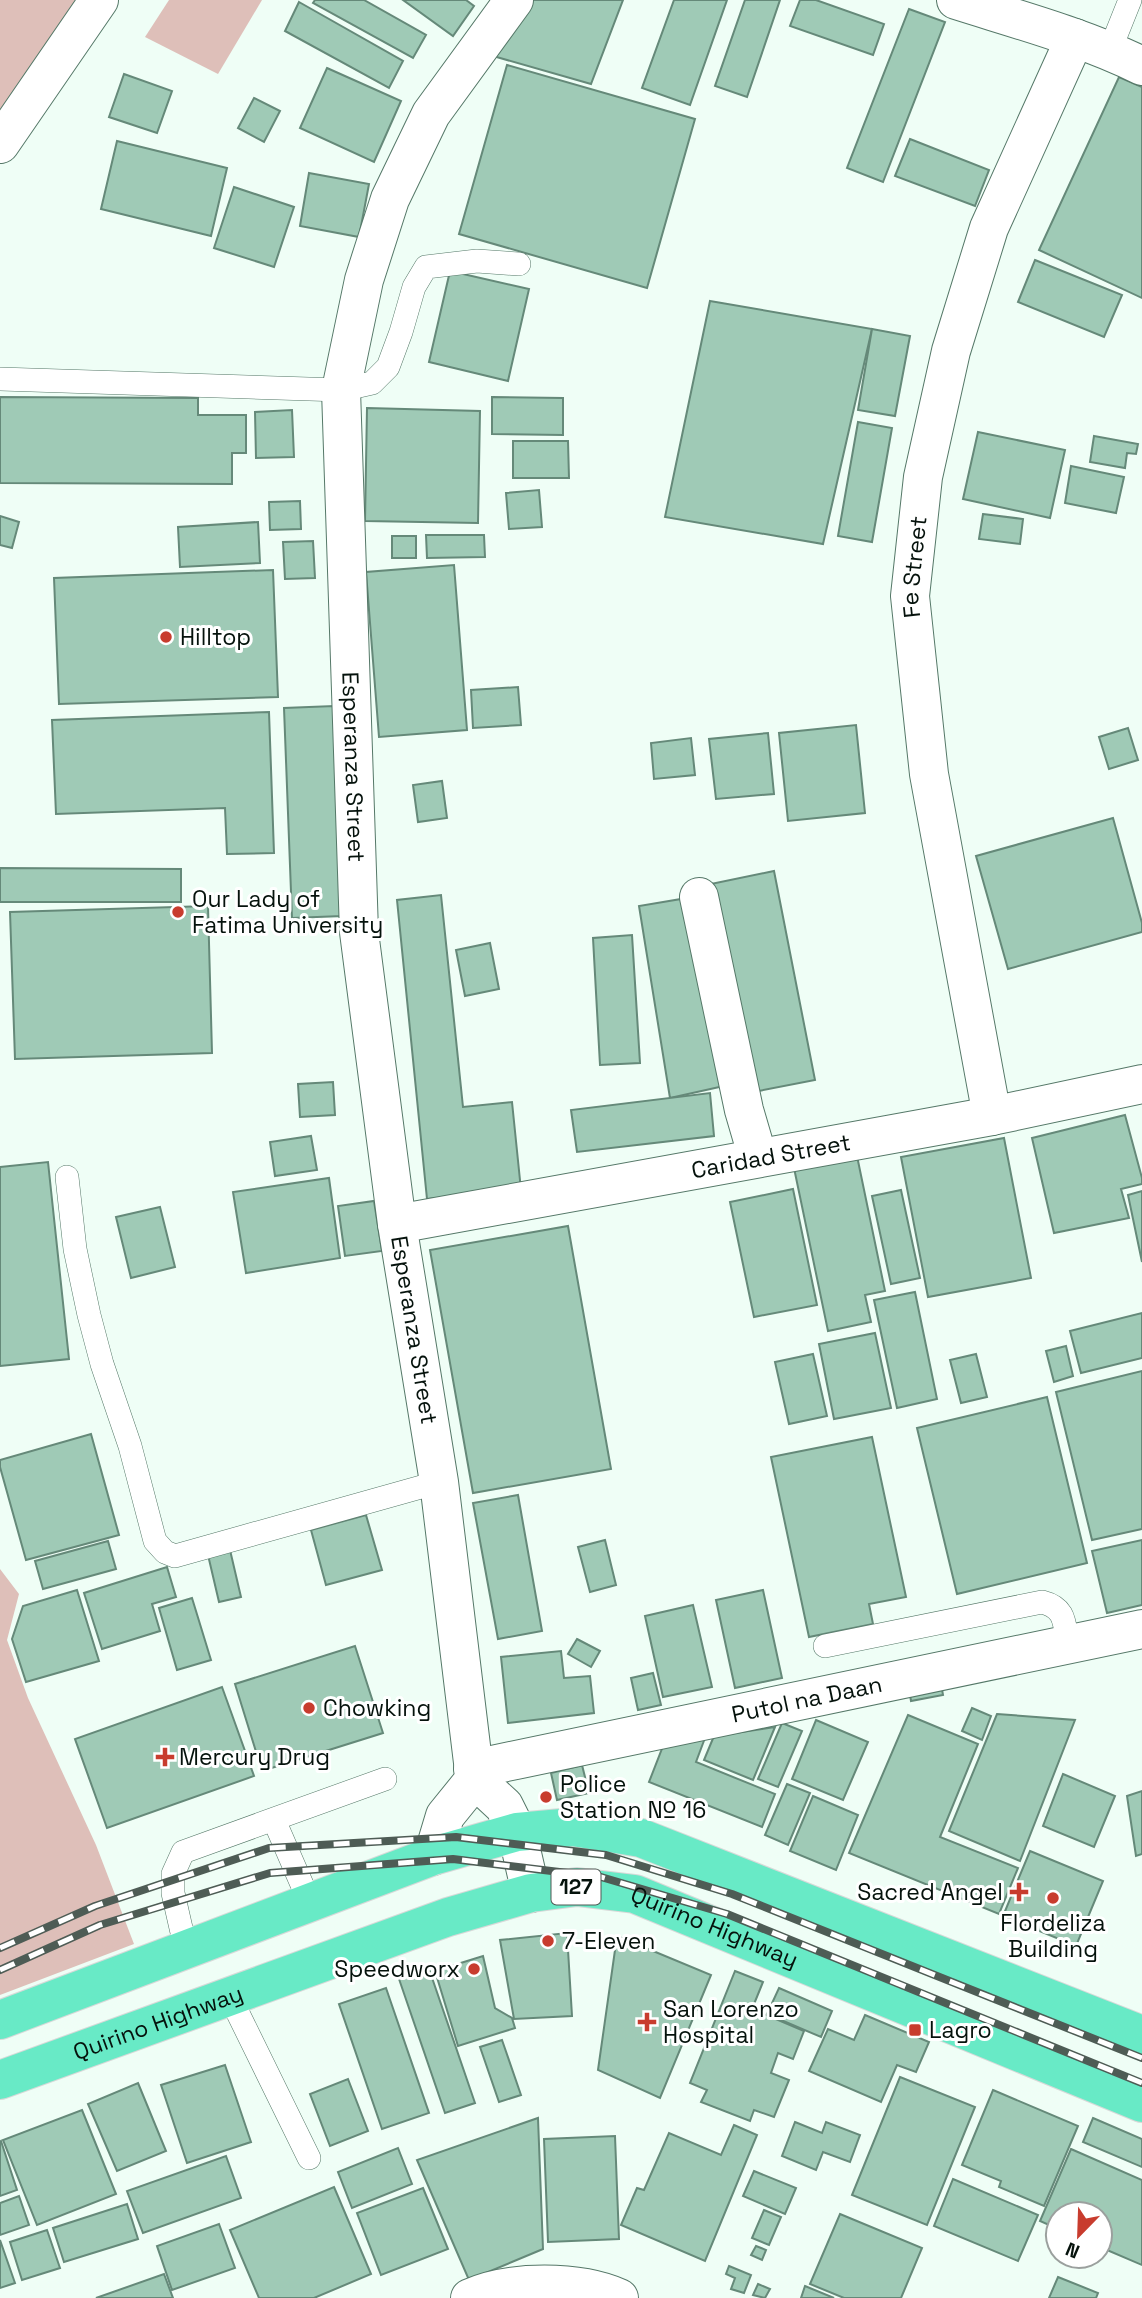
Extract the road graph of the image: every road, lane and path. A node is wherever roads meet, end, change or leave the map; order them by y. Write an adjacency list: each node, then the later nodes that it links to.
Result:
1 (99, 0): 6 (street)
2 (514, 0): 9 (street, Esperanza Street)
3 (956, 0): 5 (street)
4 (1130, 0): 5 (lane)
5 (1109, 51): 12 (street, Fe Street)
6 (0, 144)
7 (519, 264): 9 (lane)
8 (0, 379): 9 (lane)
9 (341, 390): 15 (street, Esperanza Street)
10 (699, 897): 13 (street)
11 (1142, 1084): 12 (street, Caridad Street)
12 (992, 1116): 13 (street, Caridad Street)
13 (758, 1158): 15 (street, Caridad Street)
14 (67, 1177): 16 (lane)
15 (397, 1224): 16 (street, Esperanza Street)
16 (439, 1482): 20 (street, Esperanza Street)
17 (1142, 1629): 18 (street, Putol na Daan)
18 (1068, 1644): 19 (lane); 20 (street, Putol na Daan)
19 (825, 1646)
20 (474, 1774): 23 (street); 24 (street)
21 (386, 1779): 22 (lane)
22 (274, 1819): 26 (lane); 27 (lane)
23 (517, 1832): 24 (main road); 25 (street); 30 (main road)
24 (433, 1856): 26 (main road)
25 (531, 1893): 28 (main road, Quirino Highway / 127); 32 (main road, Quirino Highway / 127)
26 (310, 1903): 27 (main road)
27 (186, 1950): 29 (main road)
28 (230, 1997): 31 (main road, Quirino Highway / 127); 33 (lane)
29 (0, 2020)
30 (1142, 2035)
31 (0, 2080)
32 (1142, 2103)
33 (309, 2158)
34 (470, 2298): 35 (street)
35 (619, 2298)

